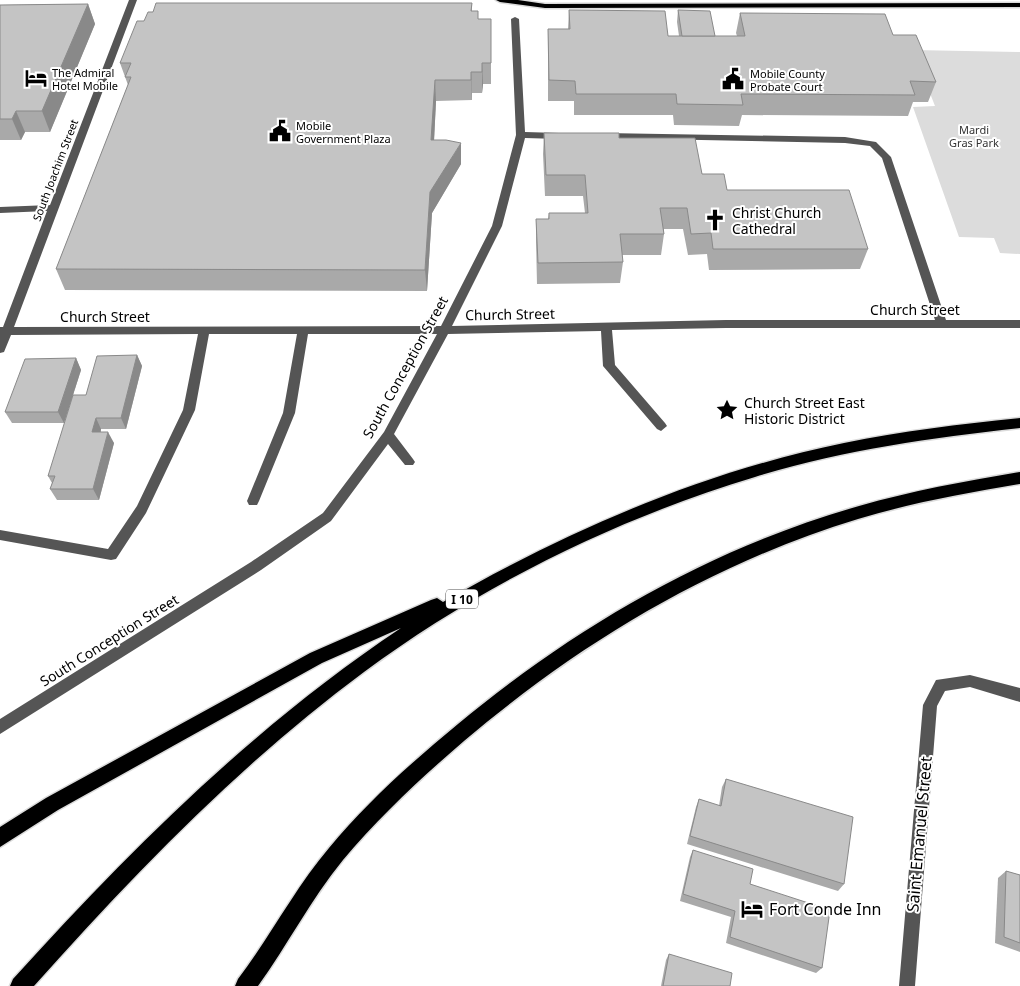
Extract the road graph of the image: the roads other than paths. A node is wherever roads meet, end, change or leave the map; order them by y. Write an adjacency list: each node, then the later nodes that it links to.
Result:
1 (133, 0): 9 (street, South Joachim Street)
2 (500, 0): 3 (main road)
3 (522, 2): 4 (main road)
4 (1020, 6)
5 (515, 19): 6 (street, South Conception Street)
6 (521, 135): 7 (street); 15 (street, South Conception Street)
7 (570, 136)
8 (590, 136): 11 (street)
9 (54, 208): 10 (street); 16 (street, South Joachim Street)
10 (0, 210)
11 (942, 324): 12 (street, Church Street); 13 (street, Church Street)
12 (1020, 324)
13 (606, 326): 15 (street, Church Street); 20 (street)
14 (303, 330): 15 (street, Church Street); 17 (street, Church Street); 24 (street)
15 (444, 330): 21 (street, South Conception Street)
16 (3, 331): 17 (street, Church Street); 18 (street, South Joachim Street)
17 (204, 331): 25 (street)
18 (0, 349)
19 (1020, 423): 26 (highway, I 10)
20 (661, 426)
21 (388, 435): 22 (street); 28 (street, South Conception Street)
22 (409, 462)
23 (1020, 478): 31 (highway)
24 (253, 501)
25 (0, 535)
26 (493, 581): 29 (highway); 30 (highway, I 10)
27 (1020, 694): 32 (street, Saint Emanuel Street)
28 (0, 727)
29 (0, 838)
30 (20, 986)
31 (245, 986)
32 (907, 986)

